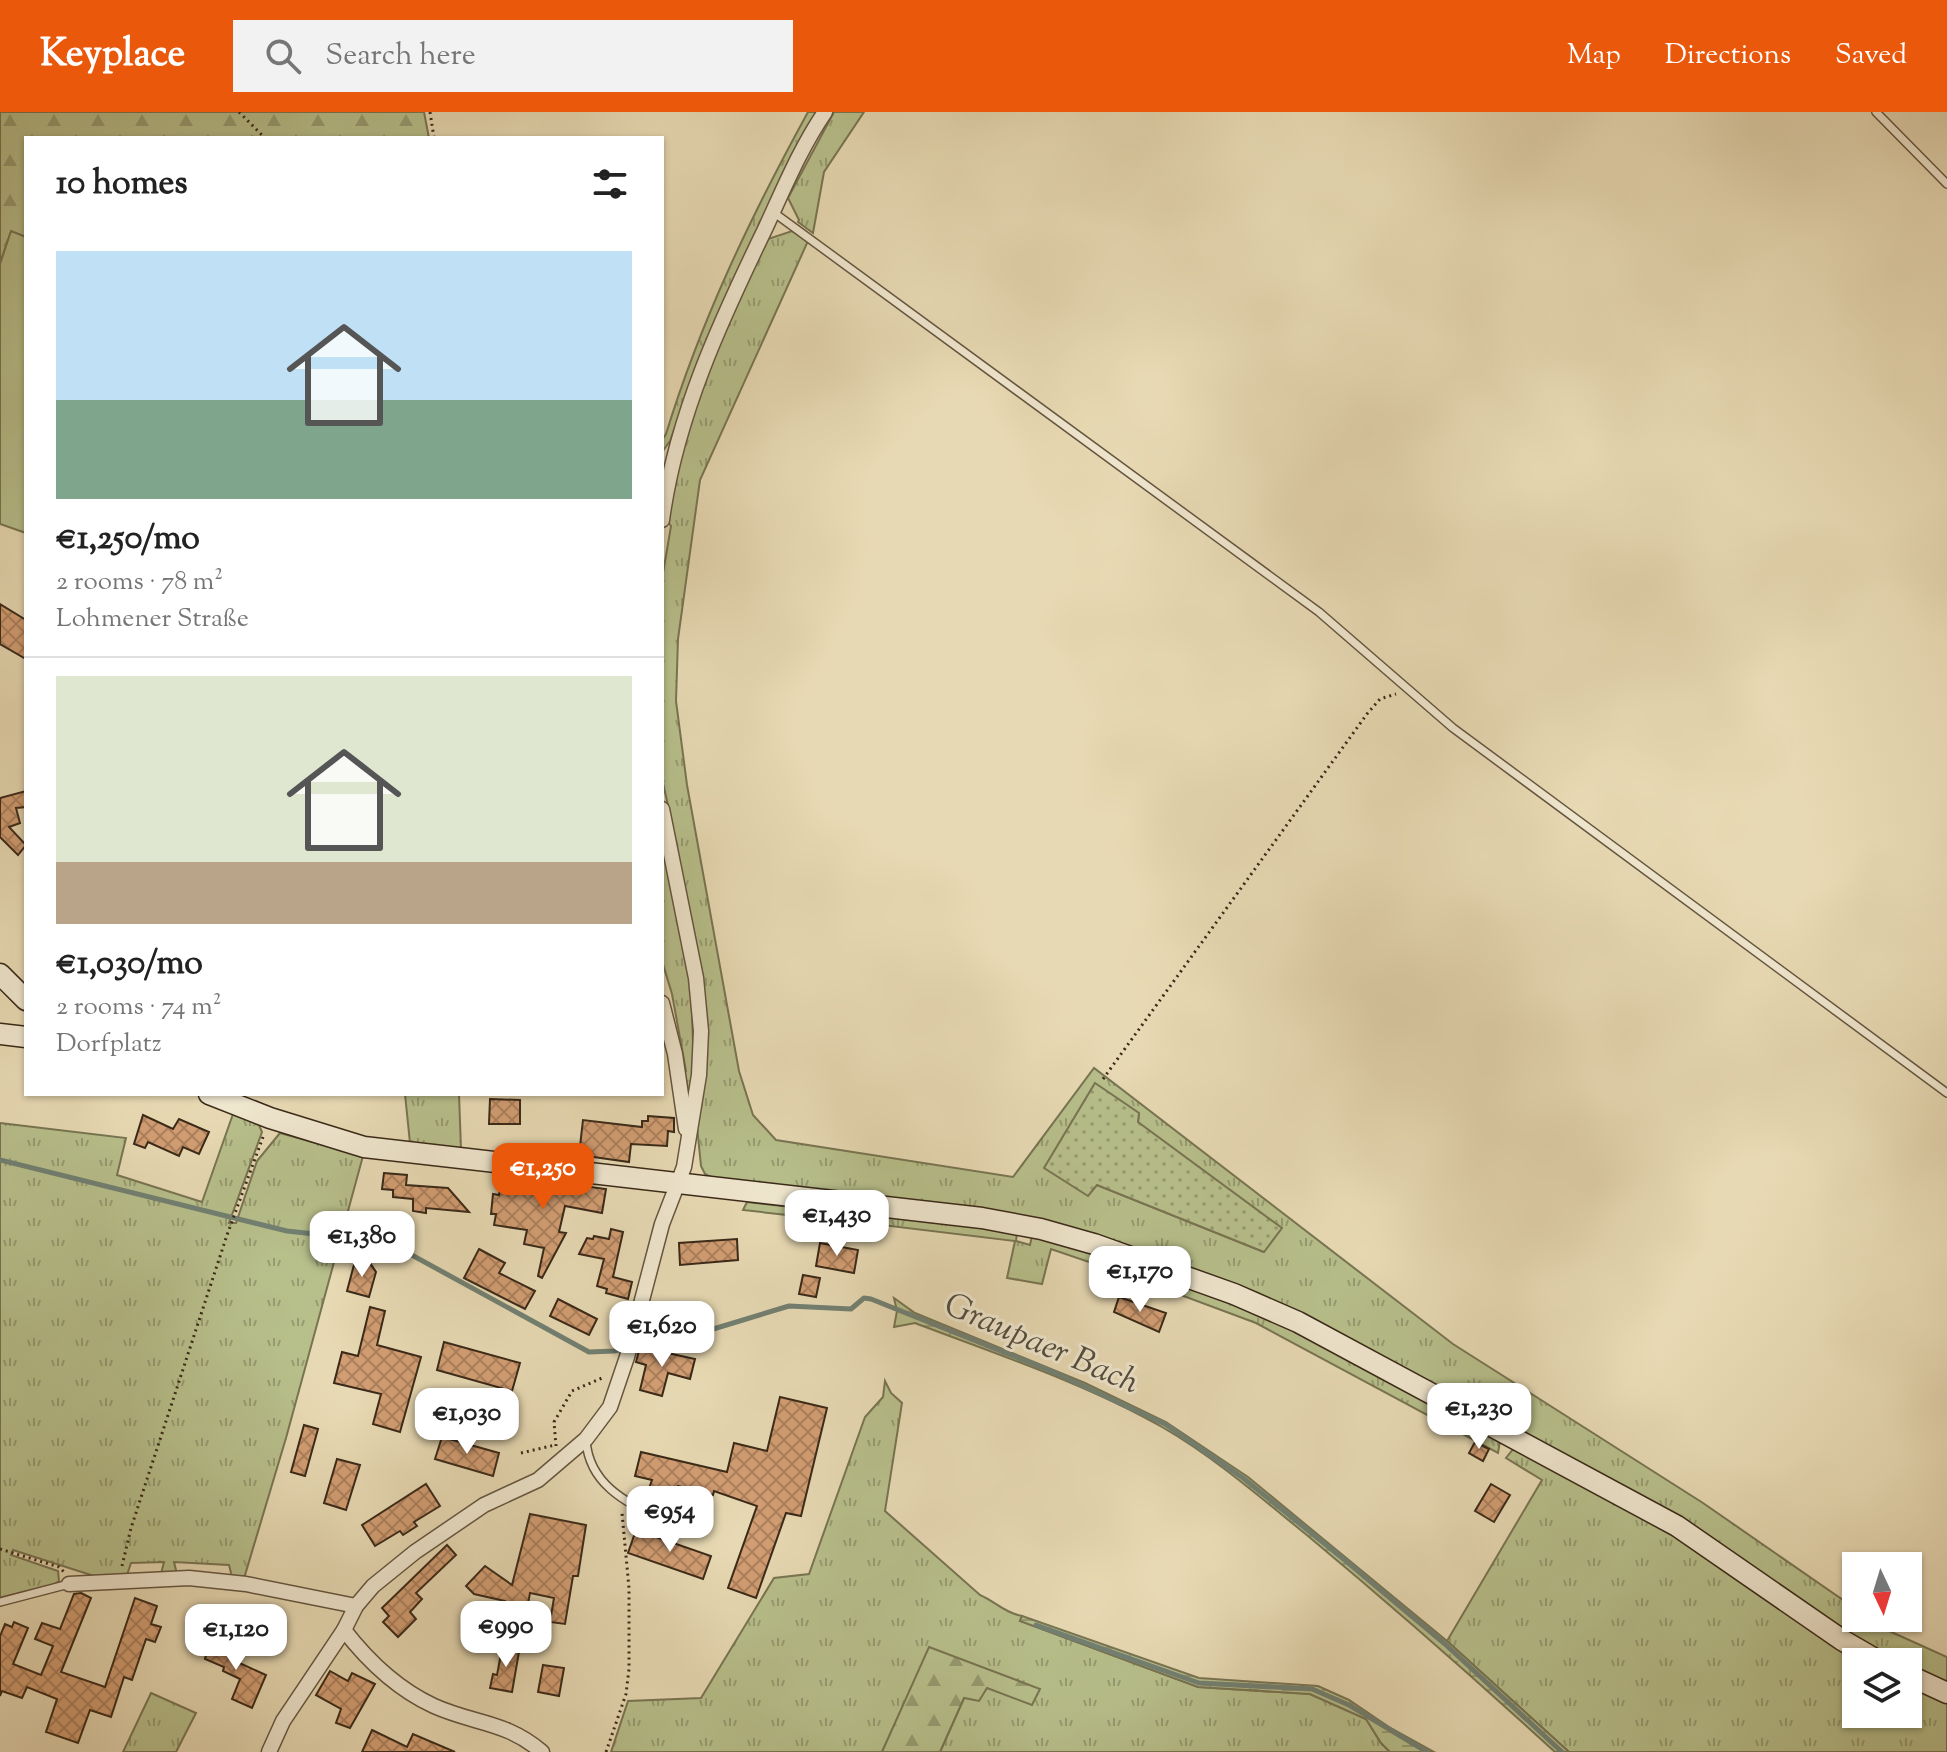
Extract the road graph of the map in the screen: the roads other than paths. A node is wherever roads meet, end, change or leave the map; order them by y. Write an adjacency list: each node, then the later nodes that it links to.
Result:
1 (825, 112): 4 (street)
2 (1876, 112): 3 (lane)
3 (1947, 184)
4 (773, 212): 5 (street); 12 (lane)
5 (664, 510)
6 (664, 819): 14 (street)
7 (0, 974): 8 (main road)
8 (24, 998)
9 (664, 1011): 14 (street)
10 (0, 1034): 11 (main road)
11 (24, 1037)
12 (1947, 1093)
13 (214, 1096): 15 (main road)
14 (688, 1137): 15 (street)
15 (677, 1185): 16 (street); 22 (main road)
16 (586, 1439): 17 (lane); 20 (street)
17 (668, 1523)
18 (72, 1584): 19 (lane); 20 (street)
19 (0, 1602)
20 (356, 1606): 21 (street)
21 (344, 1630): 25 (street); 26 (street)
22 (1856, 1648)
23 (1922, 1681): 24 (main road)
24 (1947, 1693)
25 (269, 1752)
26 (542, 1752)

